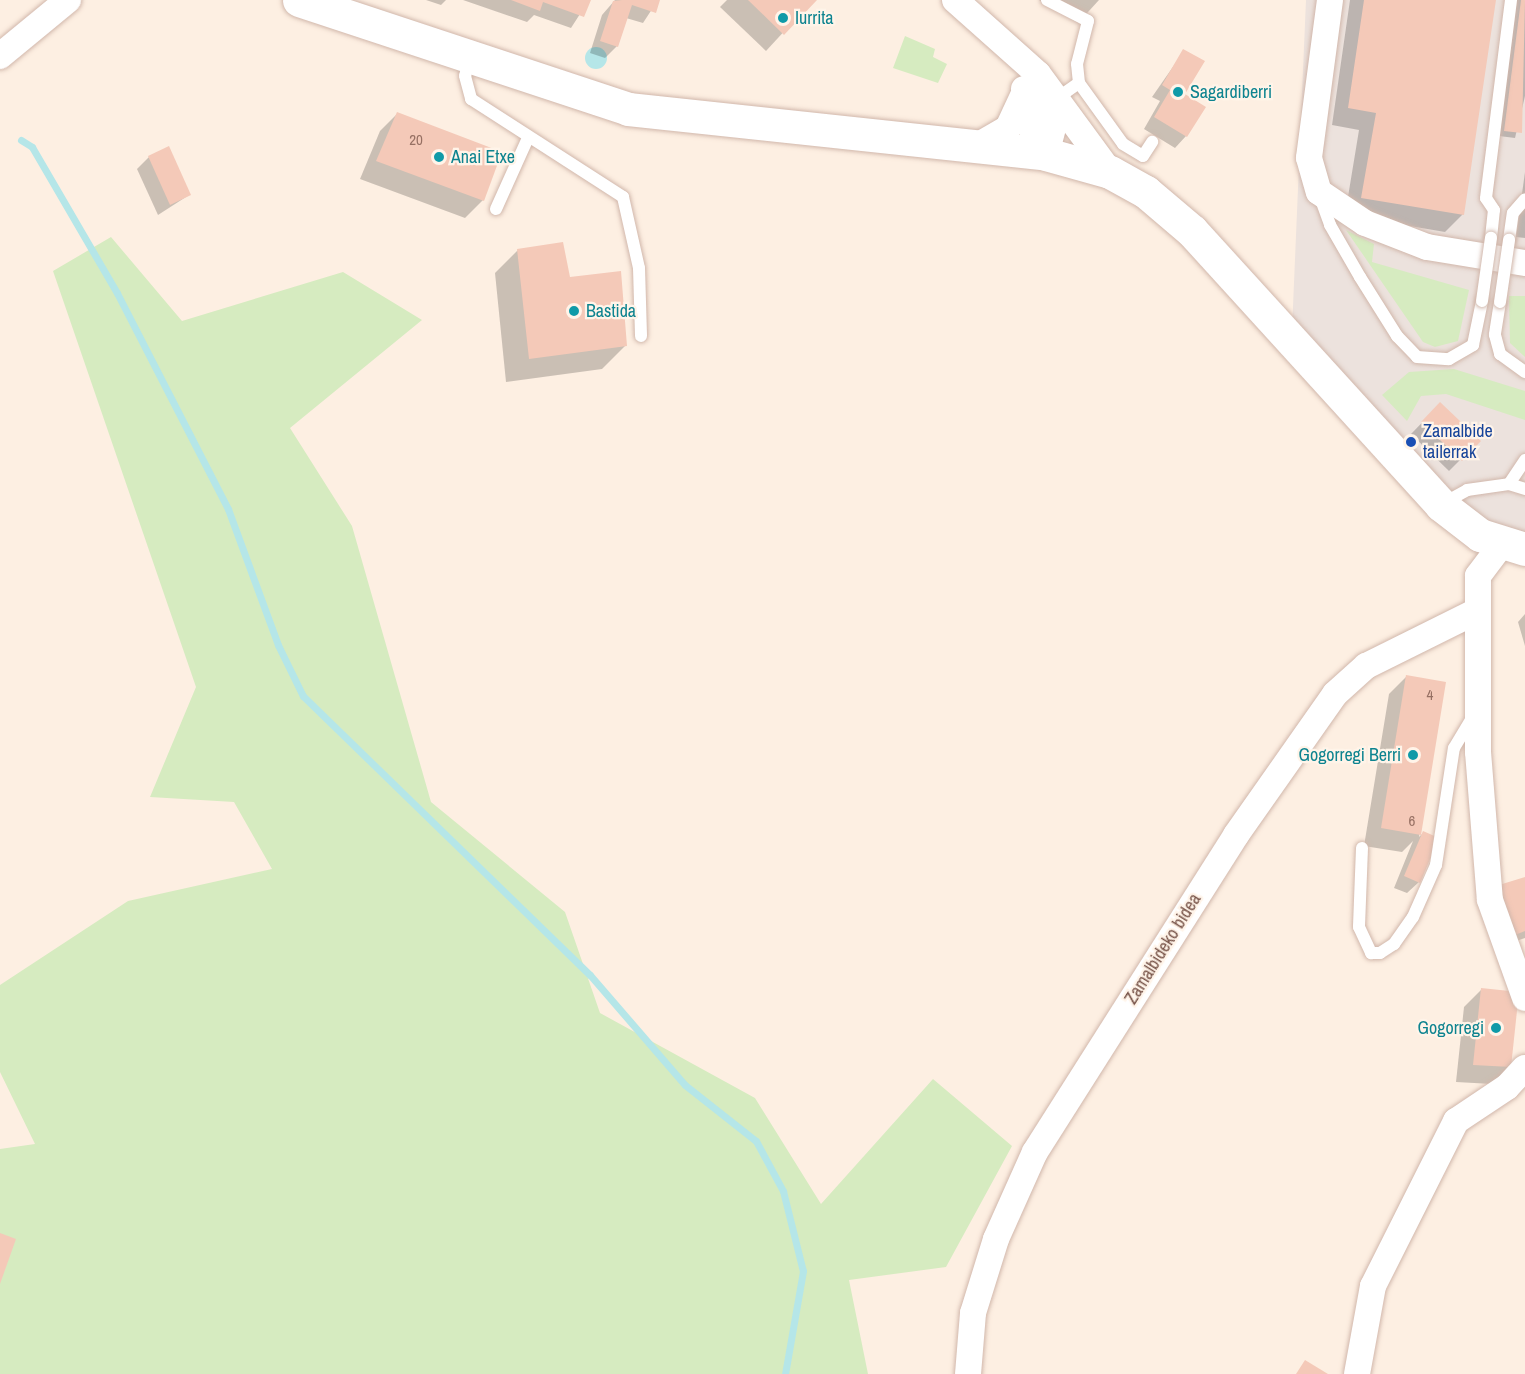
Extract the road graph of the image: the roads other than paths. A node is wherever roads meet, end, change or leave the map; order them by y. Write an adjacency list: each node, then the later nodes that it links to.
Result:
1 (68, 0): 7 (street)
2 (299, 0): 8 (street)
3 (955, 0): 10 (street)
4 (1047, 0): 9 (lane)
5 (1330, 0): 16 (street)
6 (1511, 0): 19 (lane)
7 (0, 56)
8 (469, 59): 11 (lane); 13 (street)
9 (1079, 83): 10 (lane); 12 (lane)
10 (1042, 90): 13 (street); 14 (street); 15 (street)
11 (527, 140): 18 (lane); 22 (lane)
12 (1152, 142)
13 (977, 146): 14 (street)
14 (1046, 154): 15 (street)
15 (1110, 172): 27 (street)
16 (1319, 192): 19 (lane, bridge); 21 (street)
17 (1525, 199): 20 (lane)
18 (496, 209)
19 (1494, 210): 20 (lane)
20 (1513, 213): 23 (lane, bridge)
21 (1525, 263)
22 (641, 336)
23 (1525, 372)
24 (1525, 460): 25 (lane)
25 (1509, 484): 26 (lane); 27 (lane)
26 (1525, 489)
27 (1441, 505): 28 (street)
28 (1514, 546): 29 (street)
29 (1477, 611): 30 (street); 34 (street, Zamalbideko bidea)
30 (1477, 709): 31 (lane); 32 (street)
31 (1362, 848)
32 (1525, 998)
33 (1525, 1068): 35 (street)
34 (968, 1374)
35 (1357, 1374)

